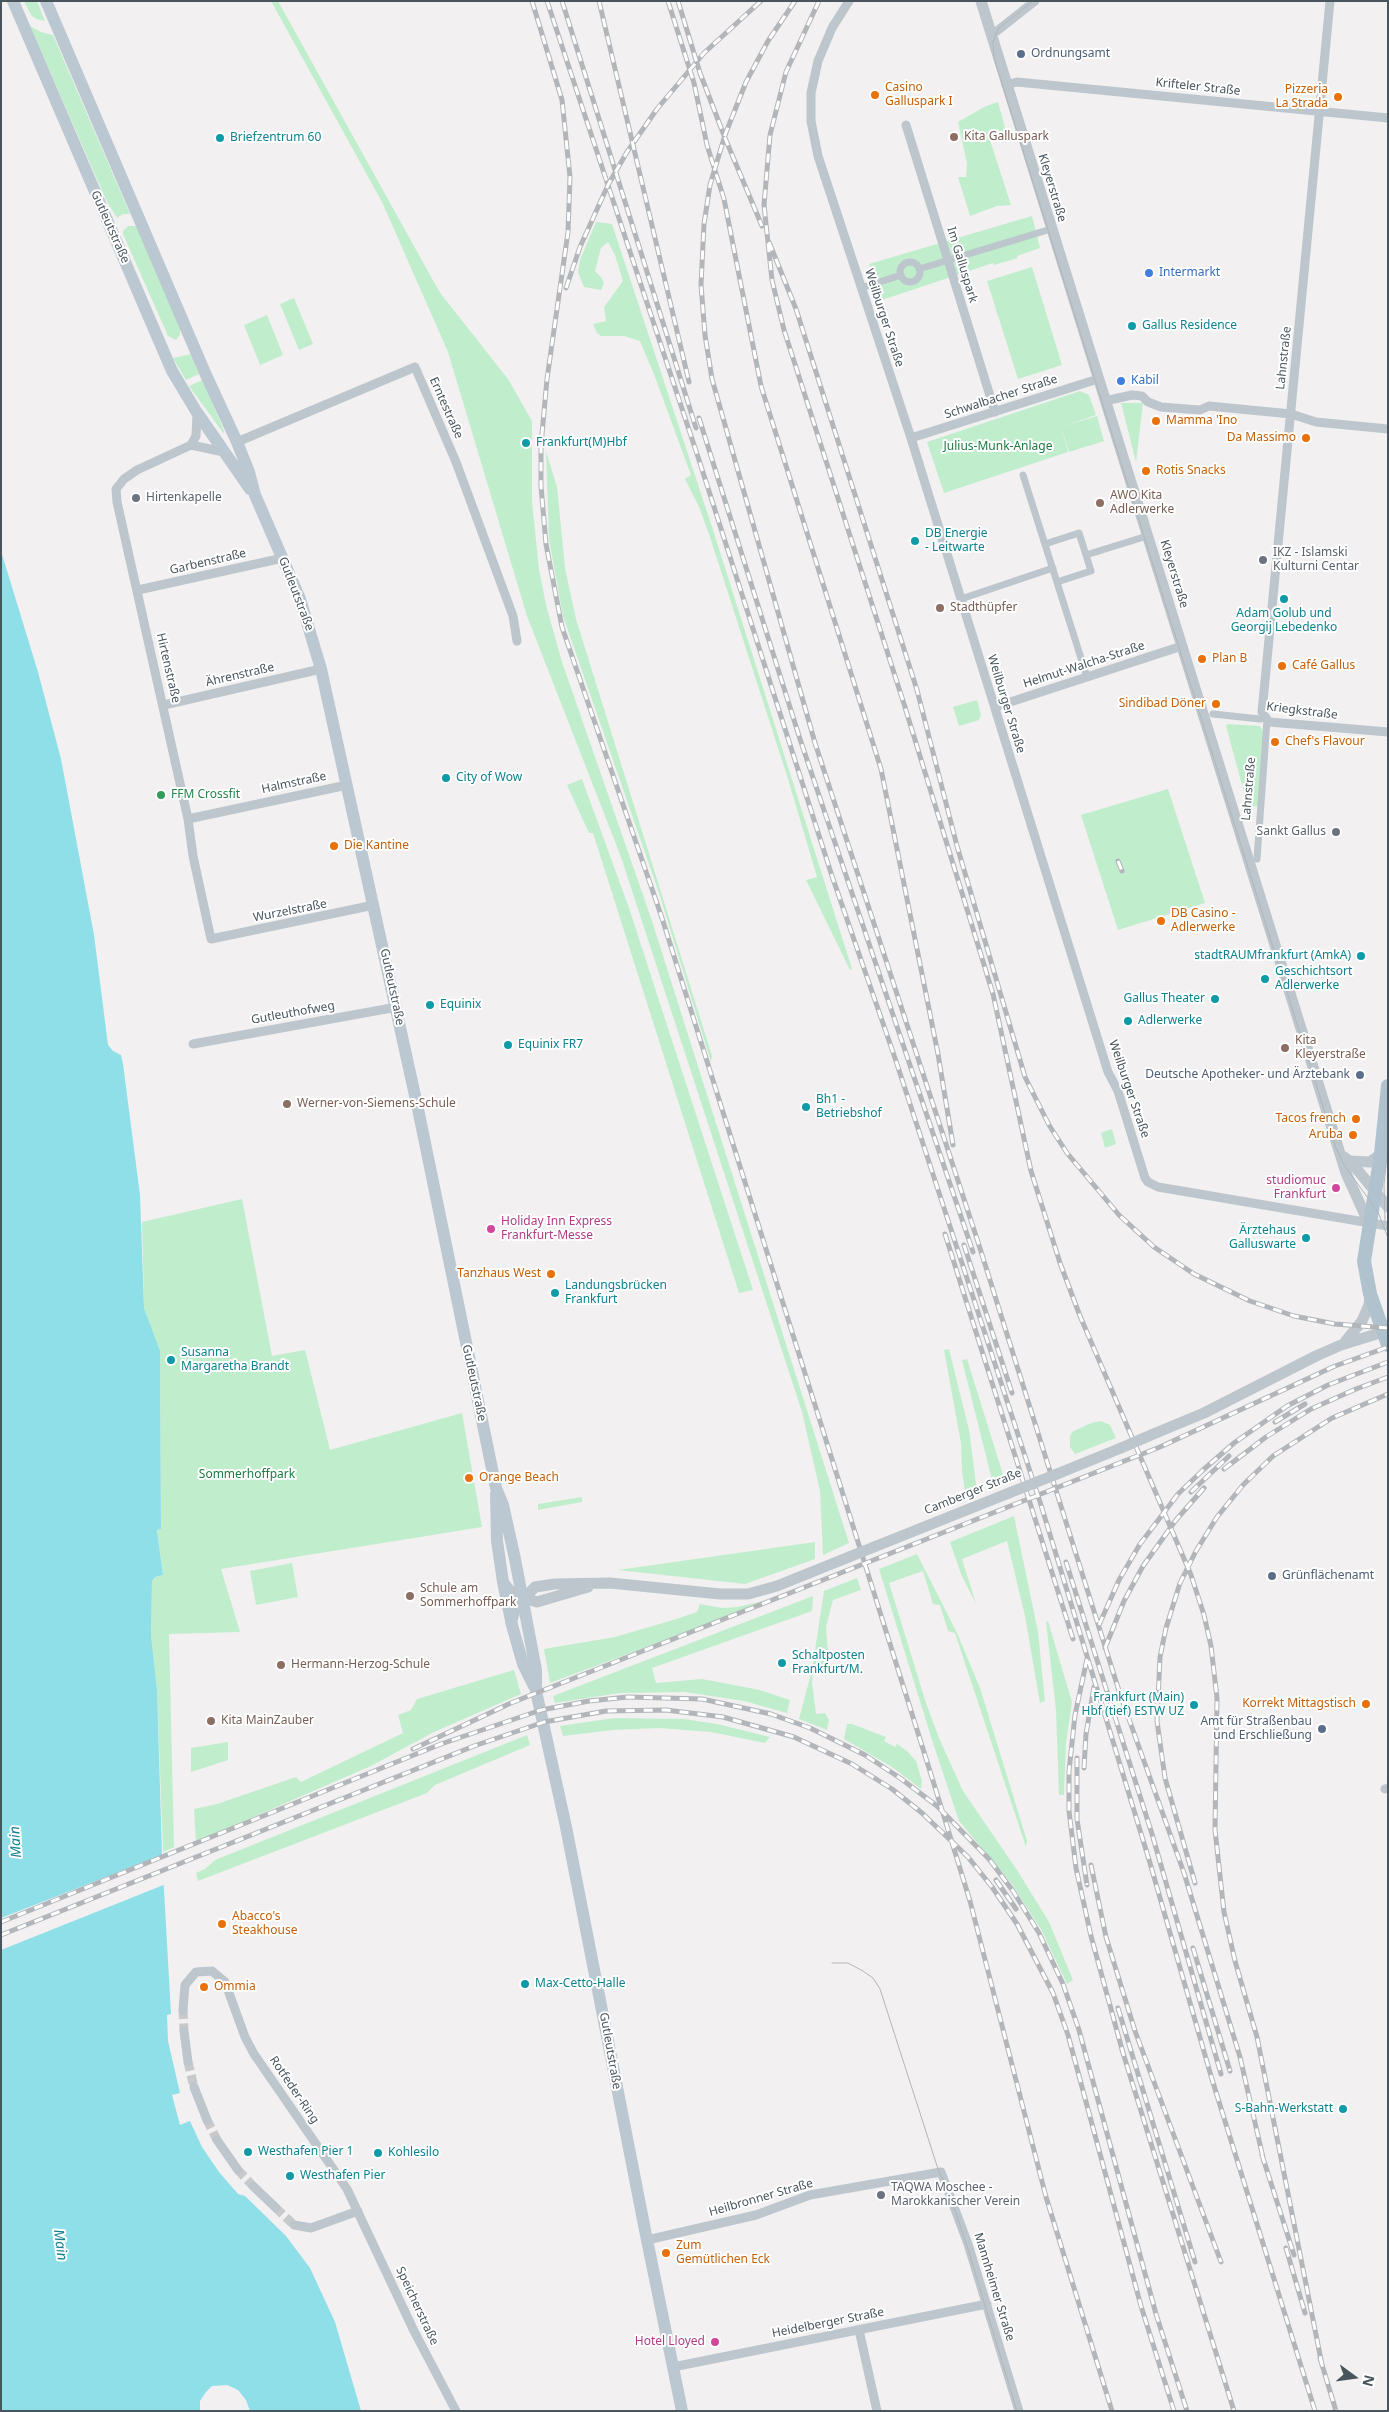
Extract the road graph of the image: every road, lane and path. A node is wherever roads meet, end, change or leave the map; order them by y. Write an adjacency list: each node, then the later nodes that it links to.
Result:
1 (13, 1): 19 (main road, Gutleutstraße)
2 (46, 1): 24 (main road, Gutleutstraße)
3 (849, 1): 16 (street, Weilburger Straße)
4 (981, 1): 7 (street, Kleyerstraße)
5 (1035, 1): 7 (street)
6 (1330, 1): 9 (street, Lahnstraße)
7 (991, 34): 8 (street, Kleyerstraße)
8 (1006, 85): 9 (street, Krifteler Straße); 12 (street, Kleyerstraße)
9 (1320, 112): 10 (street, Krifteler Straße); 21 (street, Lahnstraße)
10 (1388, 118)
11 (906, 125): 13 (street, Im Galluspark)
12 (1051, 228): 13 (street); 17 (street, Kleyerstraße)
13 (947, 260): 14 (street); 20 (street, Im Galluspark)
14 (919, 269): 15 (street); 15 (street)
15 (901, 275): 16 (street)
16 (861, 288): 23 (street, Weilburger Straße)
17 (1098, 379): 18 (street, Kleyerstraße); 20 (street, Schwalbacher Straße)
18 (1105, 401): 21 (street); 29 (street, Kleyerstraße)
19 (196, 411): 25 (street); 26 (main road, Gutleutstraße)
20 (995, 412): 23 (street, Schwalbacher Straße)
21 (1291, 414): 22 (street); 44 (street, Lahnstraße)
22 (1388, 429)
23 (911, 438): 36 (street, Weilburger Straße)
24 (237, 442): 28 (main road, Gutleutstraße); 37 (street, Erntestraße)
25 (191, 445): 26 (street); 35 (street, Hirtenstraße)
26 (224, 452): 28 (main road, Gutleutstraße)
27 (1023, 475): 30 (street)
28 (255, 495): 32 (main road, Gutleutstraße)
29 (1147, 536): 31 (street); 38 (street, Kleyerstraße)
30 (1045, 544): 31 (street); 33 (street)
31 (1086, 555): 34 (street)
32 (283, 558): 35 (street, Garbenstraße); 39 (main road, Gutleutstraße)
33 (1053, 568): 34 (street); 36 (street)
34 (1057, 582): 40 (street)
35 (138, 590): 41 (street, Hirtenstraße)
36 (961, 599): 42 (street, Weilburger Straße)
37 (517, 641)
38 (1182, 646): 40 (street, Helmut-Walcha-Straße); 55 (street, Kleyerstraße)
39 (321, 669): 41 (street, Ährenstraße); 46 (main road, Gutleutstraße)
40 (1088, 677): 42 (street, Helmut-Walcha-Straße)
41 (164, 705): 47 (street, Hirtenstraße)
42 (995, 707): 58 (street, Weilburger Straße)
43 (1213, 714): 44 (street, Kriegkstraße)
44 (1266, 719): 45 (street, Kriegkstraße); 48 (street, Lahnstraße)
45 (1388, 732)
46 (347, 785): 47 (street, Halmstraße); 49 (main road, Gutleutstraße)
47 (188, 819): 50 (street, Hirtenstraße)
48 (1257, 859)
49 (374, 905): 50 (street, Wurzelstraße); 51 (main road, Gutleutstraße)
50 (211, 939)
51 (397, 1007): 52 (street, Gutleuthofweg); 64 (main road, Gutleutstraße)
52 (193, 1044)
53 (1388, 1086): 54 (main road)
54 (1381, 1154): 55 (street); 56 (main road)
55 (1346, 1158): 56 (street, Kleyerstraße); 58 (street, Kleyerstraße)
56 (1375, 1193): 57 (street, Kleyerstraße); 58 (main road)
57 (1388, 1207)
58 (1369, 1224): 59 (street, Weilburger Straße); 60 (main road)
59 (1388, 1226)
60 (1370, 1294): 61 (main road); 62 (street, Camberger Straße)
61 (1385, 1329): 62 (street, Camberger Straße); 63 (main road)
62 (1341, 1345): 69 (street, Camberger Straße, bridge)
63 (1388, 1345)
64 (496, 1488): 65 (main road, Gutleutstraße); 66 (main road, Gutleutstraße)
65 (497, 1541): 66 (main road); 67 (main road, Gutleutstraße)
66 (512, 1546): 68 (main road, Gutleutstraße)
67 (503, 1582): 71 (street); 74 (main road, Gutleutstraße)
68 (520, 1582): 70 (street); 71 (main road, Gutleutstraße)
69 (599, 1583): 70 (street, Camberger Straße); 72 (street, Camberger Straße)
70 (533, 1587): 71 (street)
71 (523, 1598): 72 (street); 73 (main road, Gutleutstraße); 74 (street)
72 (537, 1602): 73 (street)
73 (526, 1614): 75 (main road, Gutleutstraße)
74 (512, 1624): 75 (main road, Gutleutstraße)
75 (536, 1691): 88 (main road, Gutleutstraße)
76 (183, 2010): 86 (street, Rotfeder-Ring)
77 (184, 2031): 78 (street)
78 (188, 2062)
79 (194, 2087): 80 (street)
80 (207, 2120)
81 (217, 2140): 82 (street)
82 (238, 2170)
83 (941, 2172): 88 (street, Heilbronner Straße); 89 (street, Mannheimer Straße)
84 (253, 2186): 85 (street)
85 (276, 2208)
86 (358, 2211): 87 (street); 92 (street, Speicherstraße)
87 (294, 2225)
88 (647, 2240): 91 (main road, Gutleutstraße)
89 (987, 2304): 90 (street, Heidelberger Straße); 95 (street, Mannheimer Straße)
90 (859, 2330): 91 (street, Heidelberger Straße); 94 (street)
91 (673, 2367): 93 (main road, Gutleutstraße)
92 (456, 2411)
93 (682, 2411)
94 (877, 2411)
95 (1019, 2411)

